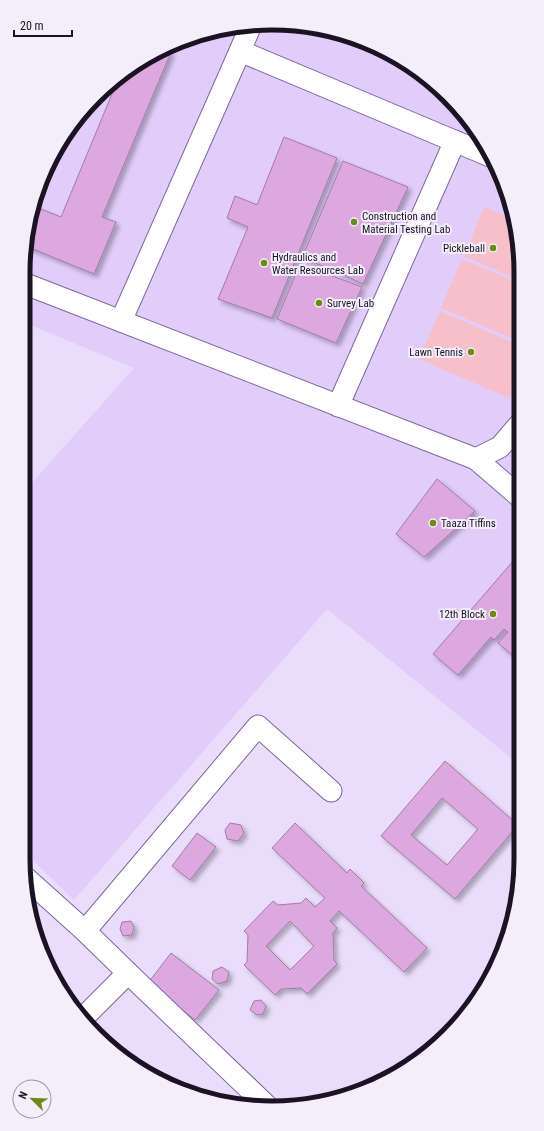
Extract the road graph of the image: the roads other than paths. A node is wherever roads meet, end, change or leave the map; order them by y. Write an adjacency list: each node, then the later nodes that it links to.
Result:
1 (248, 31): 2 (street)
2 (240, 51): 3 (street); 6 (street)
3 (455, 141): 4 (street); 7 (street)
4 (483, 153)
5 (30, 286): 6 (street)
6 (120, 321): 7 (street)
7 (338, 406): 9 (street)
8 (514, 432): 9 (street)
9 (476, 459): 10 (street)
10 (514, 493)
11 (331, 791): 13 (street)
12 (31, 883): 13 (street)
13 (85, 931): 14 (street)
14 (128, 974): 15 (street); 16 (street)
15 (87, 1015)
16 (261, 1100)

